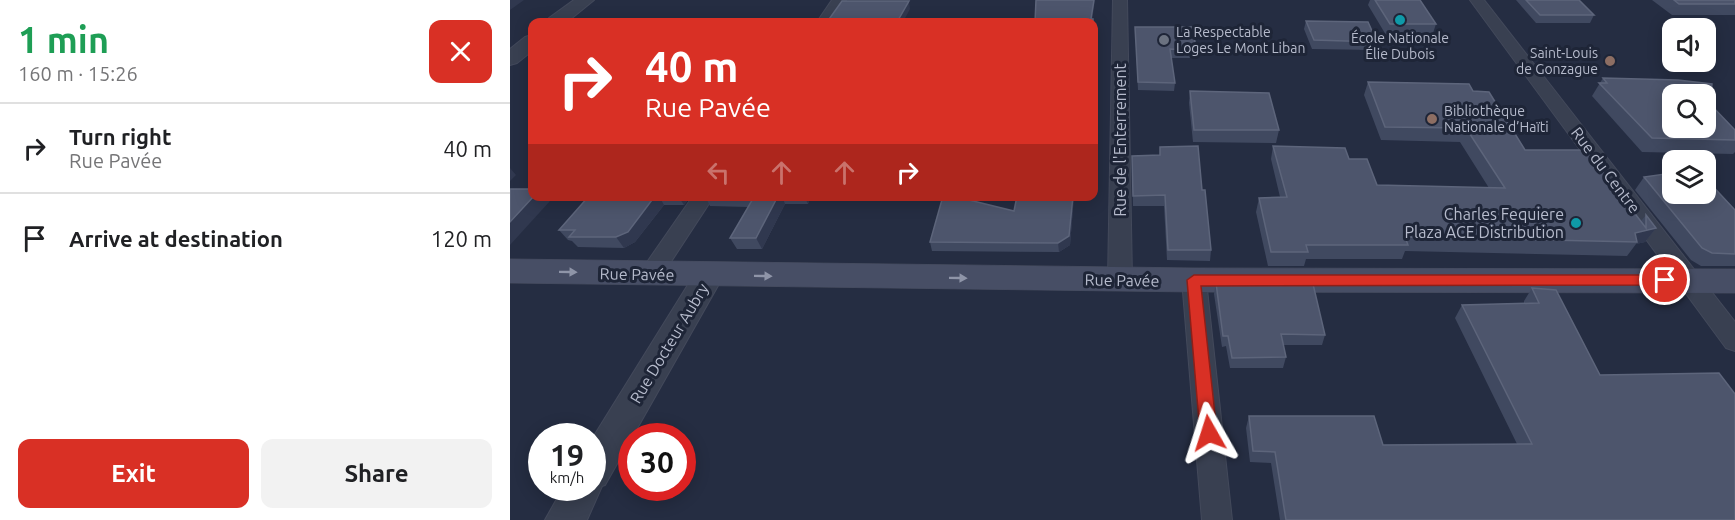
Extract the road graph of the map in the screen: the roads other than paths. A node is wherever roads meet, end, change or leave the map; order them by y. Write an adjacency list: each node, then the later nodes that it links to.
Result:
1 (585, 0): 5 (street)
2 (839, 0): 6 (street)
3 (1120, 0): 11 (street, Rue de l'Enterrement)
4 (1477, 0): 13 (street, Rue du Centre)
5 (561, 18)
6 (827, 18)
7 (701, 201): 9 (street)
8 (510, 271): 9 (main road, Rue Pavée, one-way to 9)
9 (651, 274): 10 (main road, Rue Pavée)
10 (709, 275): 11 (main road, Rue Pavée, one-way to 11); 16 (street, Rue Docteur Aubry)
11 (1120, 280): 12 (main road, Rue Pavée)
12 (1194, 280): 13 (main road, Rue Pavée); 19 (street)
13 (1689, 280): 14 (main road, Rue Pavée); 15 (street, Rue du Centre)
14 (1735, 281)
15 (1735, 341)
16 (606, 449)
17 (576, 501): 18 (street)
18 (565, 520)
19 (1217, 520)

